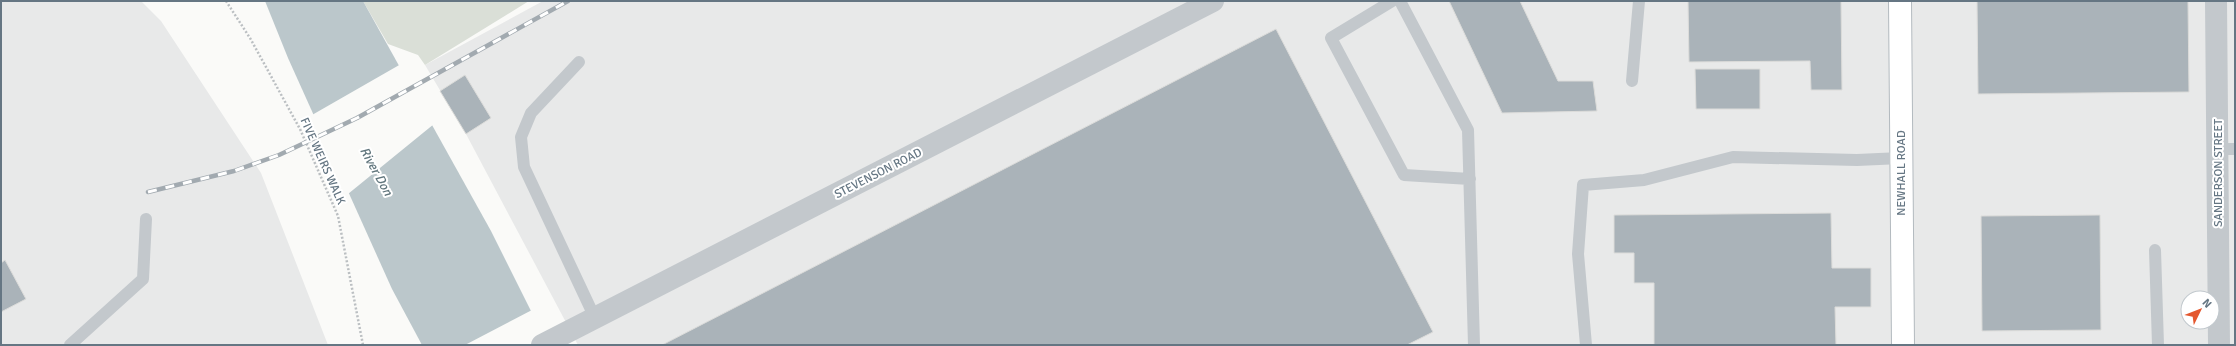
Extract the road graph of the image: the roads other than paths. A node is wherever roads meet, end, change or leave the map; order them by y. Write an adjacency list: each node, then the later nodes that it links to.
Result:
1 (1213, 1): 14 (street, STEVENSON ROAD)
2 (1392, 1): 11 (lane)
3 (1400, 1): 11 (lane)
4 (1639, 1): 8 (lane)
5 (1900, 1): 10 (main road, NEWHALL ROAD)
6 (2216, 1): 9 (street, SANDERSON STREET)
7 (579, 62): 14 (lane)
8 (1632, 81)
9 (2226, 149): 21 (street, SANDERSON STREET)
10 (1901, 158): 18 (lane); 19 (main road, NEWHALL ROAD)
11 (1470, 180): 17 (lane)
12 (146, 219): 15 (lane)
13 (2156, 250): 20 (lane)
14 (595, 318): 16 (street, STEVENSON ROAD)
15 (70, 345)
16 (542, 345)
17 (1474, 345)
18 (1586, 345)
19 (1903, 345)
20 (2158, 345)
21 (2219, 345)

